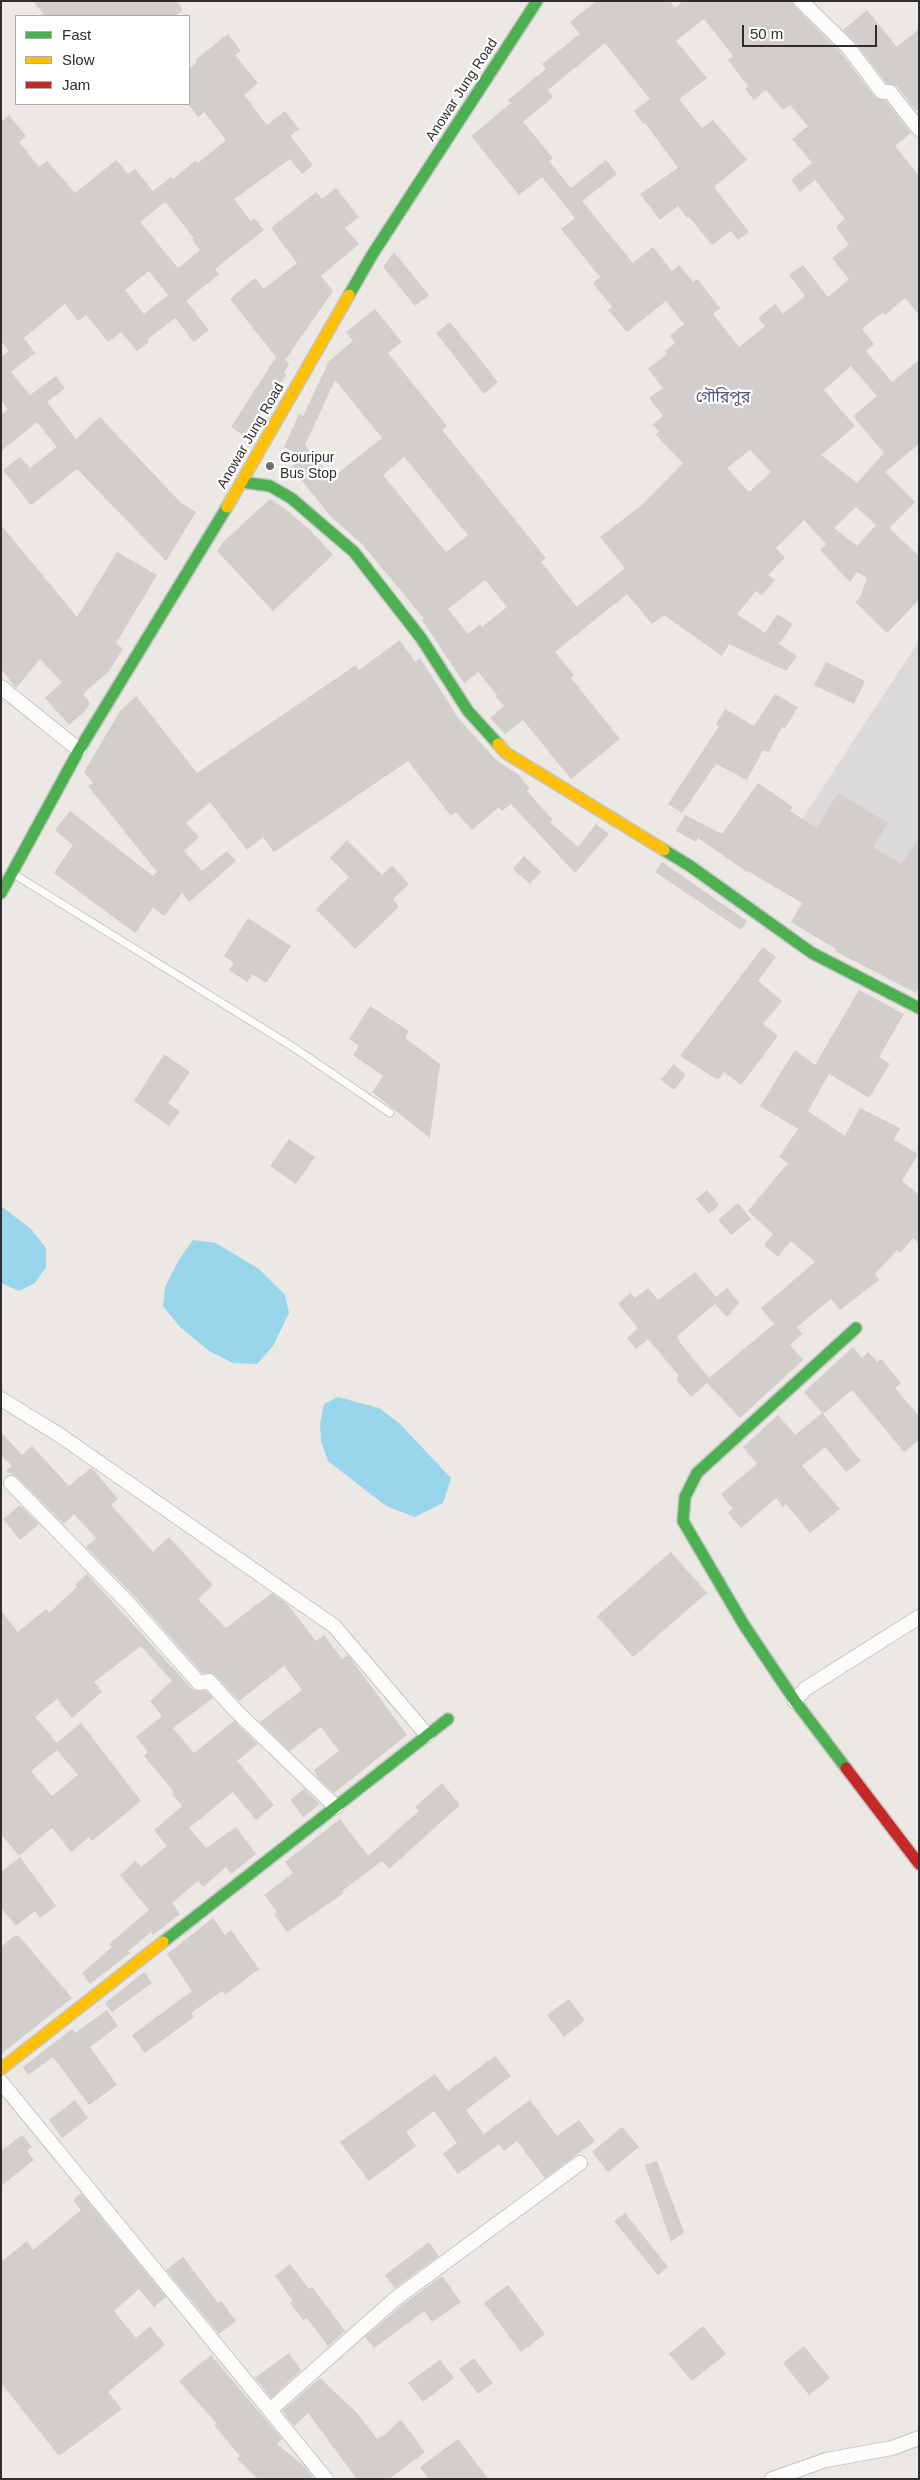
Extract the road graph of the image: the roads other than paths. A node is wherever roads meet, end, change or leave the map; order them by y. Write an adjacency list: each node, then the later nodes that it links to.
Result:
1 (537, 1): 4 (main road, Anowar Jung Road)
2 (801, 1): 3 (street)
3 (919, 129)
4 (242, 482): 6 (main road, Anowar Jung Road); 9 (main road)
5 (1, 686): 6 (street)
6 (79, 750): 7 (main road, Anowar Jung Road)
7 (12, 874): 8 (main road, Anowar Jung Road); 10 (lane)
8 (1, 893)
9 (919, 1008)
10 (390, 1113)
11 (856, 1328): 15 (main road)
12 (1, 1399): 17 (street)
13 (11, 1483): 18 (street)
14 (919, 1617): 15 (street)
15 (795, 1701): 19 (main road)
16 (448, 1719): 17 (main road)
17 (428, 1735): 18 (main road)
18 (336, 1807): 20 (main road)
19 (919, 1864)
20 (1, 2069)
21 (1, 2082): 23 (street)
22 (580, 2163): 23 (street)
23 (270, 2410): 25 (street)
24 (919, 2438): 26 (street)
25 (326, 2479)
26 (772, 2479)

